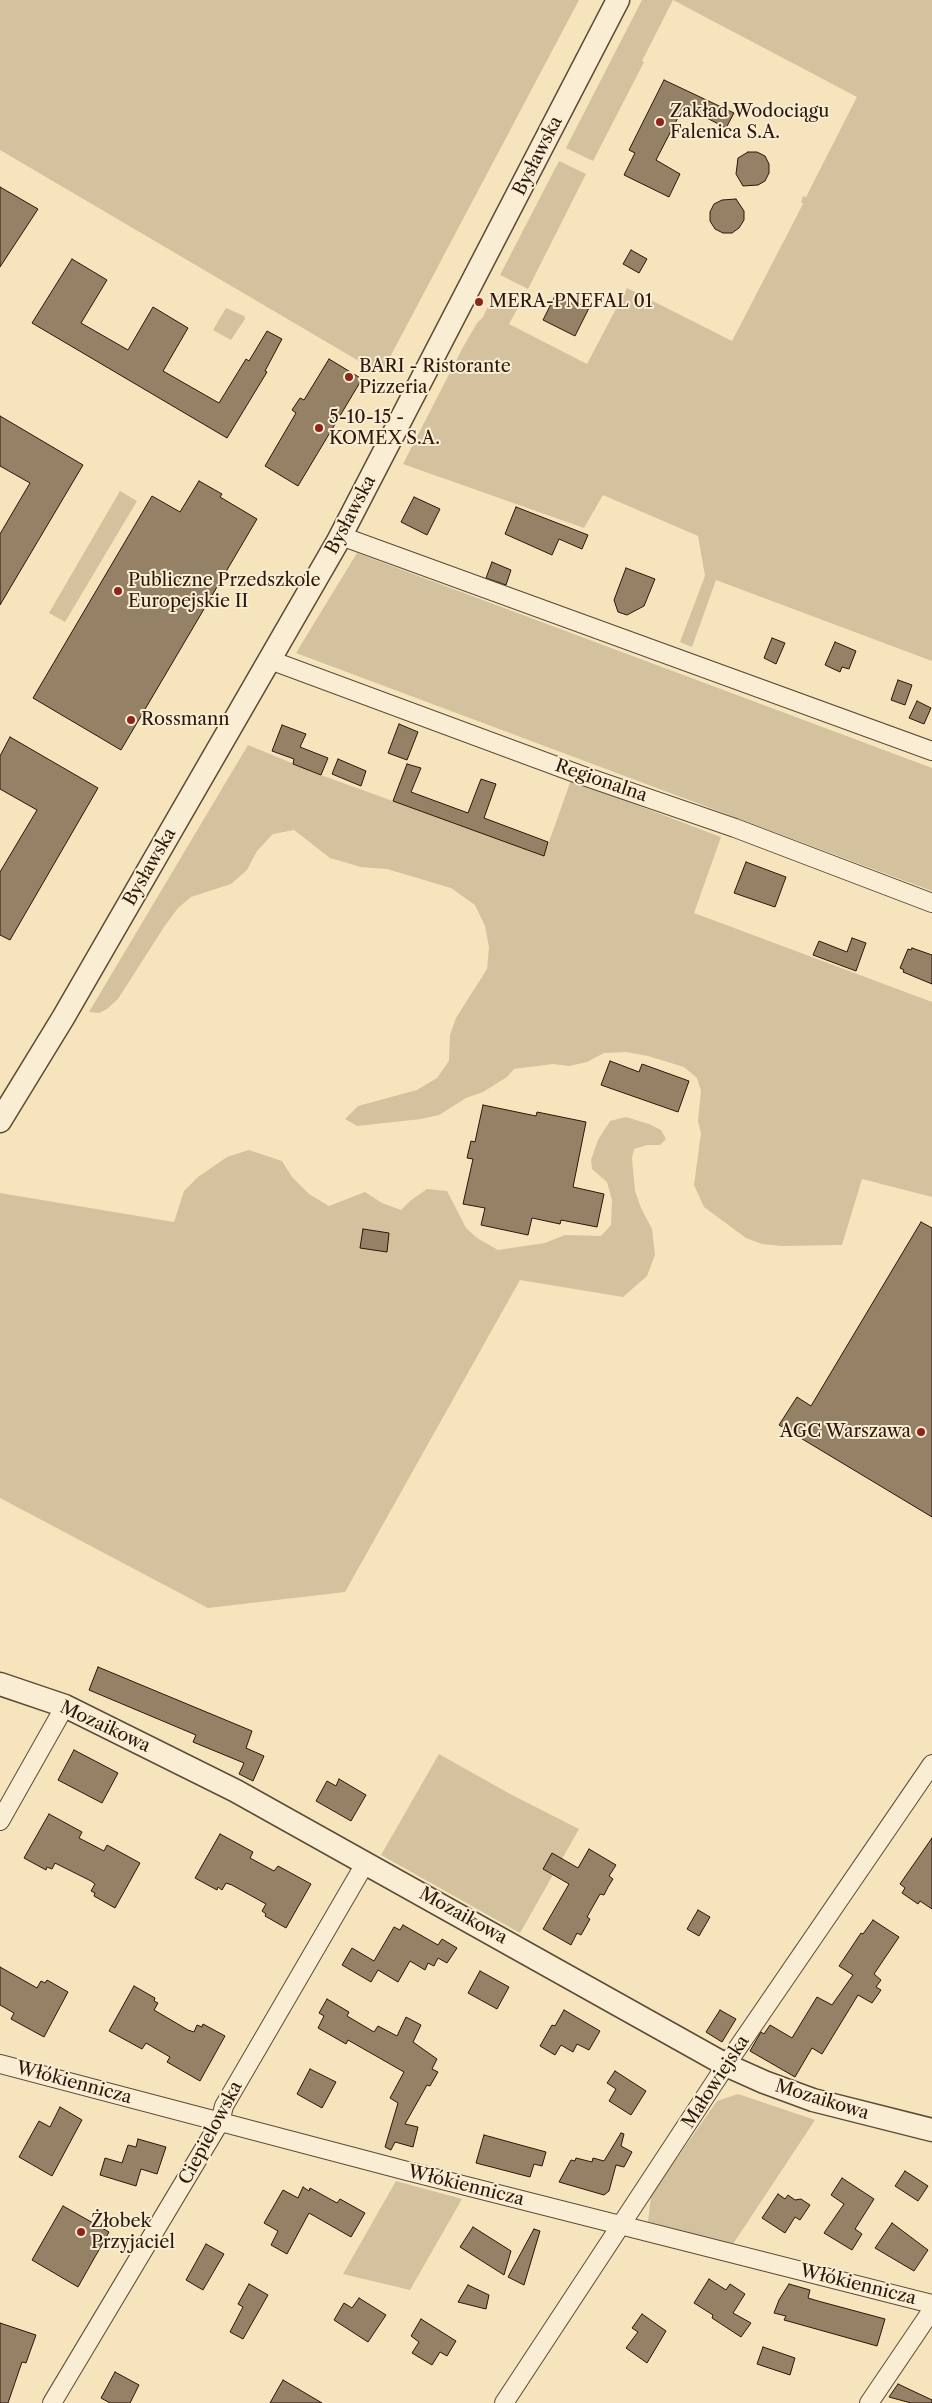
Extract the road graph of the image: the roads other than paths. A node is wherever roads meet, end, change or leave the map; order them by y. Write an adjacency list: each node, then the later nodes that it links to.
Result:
1 (618, 0): 2 (street, Bysławska)
2 (340, 536): 3 (street, Bysławska); 4 (street)
3 (270, 660): 5 (street, Regionalna); 6 (street, Bysławska)
4 (932, 751)
5 (932, 903)
6 (0, 1121)
7 (0, 1684): 8 (street, Mozaikowa)
8 (65, 1706): 10 (street); 11 (street, Mozaikowa)
9 (932, 1764): 13 (street, Małowiejska)
10 (0, 1821)
11 (366, 1862): 13 (street, Mozaikowa); 14 (street, Ciepielowska)
12 (0, 2064): 14 (street, Włókiennicza)
13 (726, 2065): 15 (street, Mozaikowa); 16 (street, Małowiejska)
14 (220, 2122): 16 (street, Włókiennicza); 19 (street, Ciepielowska)
15 (932, 2130)
16 (621, 2226): 17 (street, Włókiennicza); 20 (street, Małowiejska)
17 (932, 2304)
18 (932, 2310): 21 (street)
19 (52, 2403)
20 (504, 2403)
21 (869, 2403)

